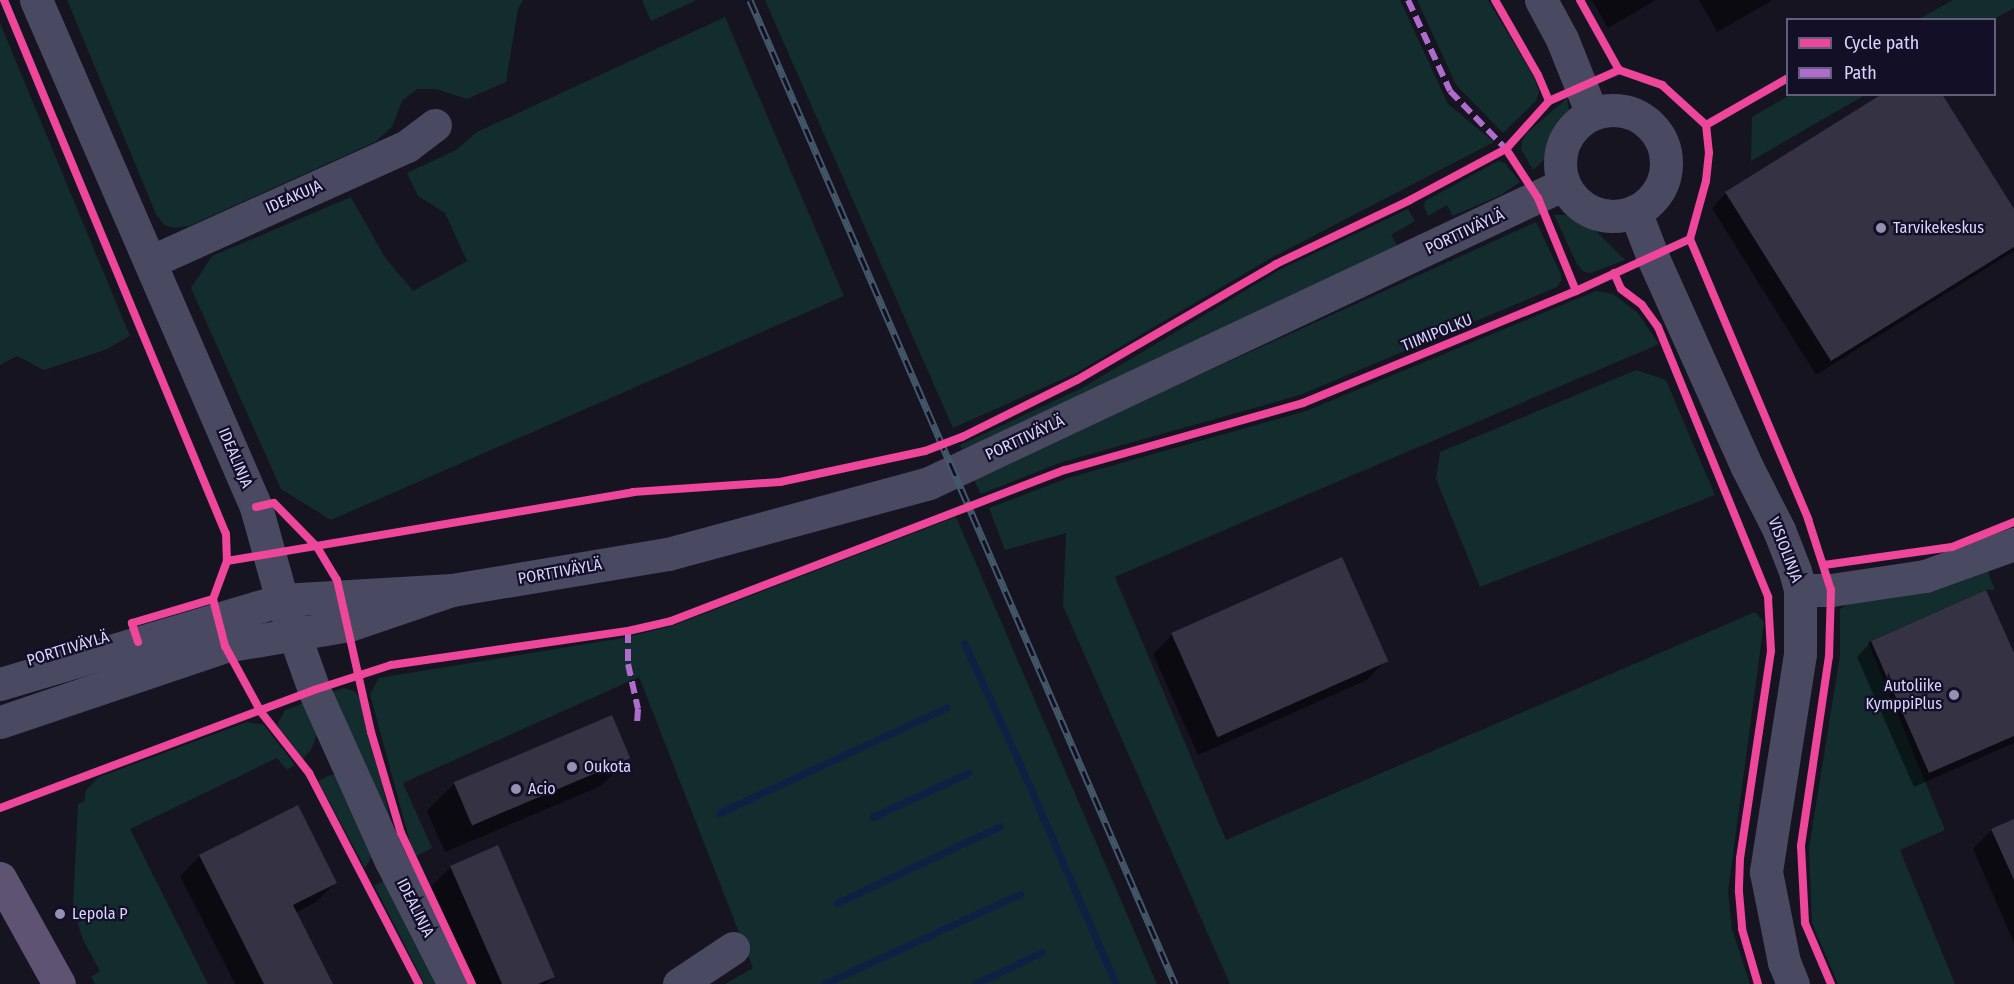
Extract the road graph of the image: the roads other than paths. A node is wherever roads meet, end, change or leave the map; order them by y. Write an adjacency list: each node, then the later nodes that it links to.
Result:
1 (36, 0): 7 (street, IDEALINJA)
2 (1541, 0): 3 (street)
3 (1592, 114): 5 (street); 6 (street)
4 (435, 125): 7 (street, IDEAKUJA)
5 (1564, 184): 6 (street); 9 (street, PORTTIVÄYLÄ)
6 (1635, 211): 10 (street, VISIOLINJA)
7 (150, 262): 11 (street, IDEALINJA)
8 (2014, 544): 10 (street)
9 (452, 591): 11 (street, PORTTIVÄYLÄ); 12 (street, PORTTIVÄYLÄ)
10 (1800, 591): 20 (street, VISIOLINJA)
11 (282, 600): 12 (street, IDEALINJA); 13 (street, PORTTIVÄYLÄ)
12 (294, 634): 14 (street, PORTTIVÄYLÄ); 18 (street, IDEALINJA)
13 (0, 684)
14 (0, 722)
15 (0, 878): 17 (main road)
16 (733, 948): 19 (street)
17 (59, 984)
18 (454, 984)
19 (679, 984)
20 (1793, 984)

